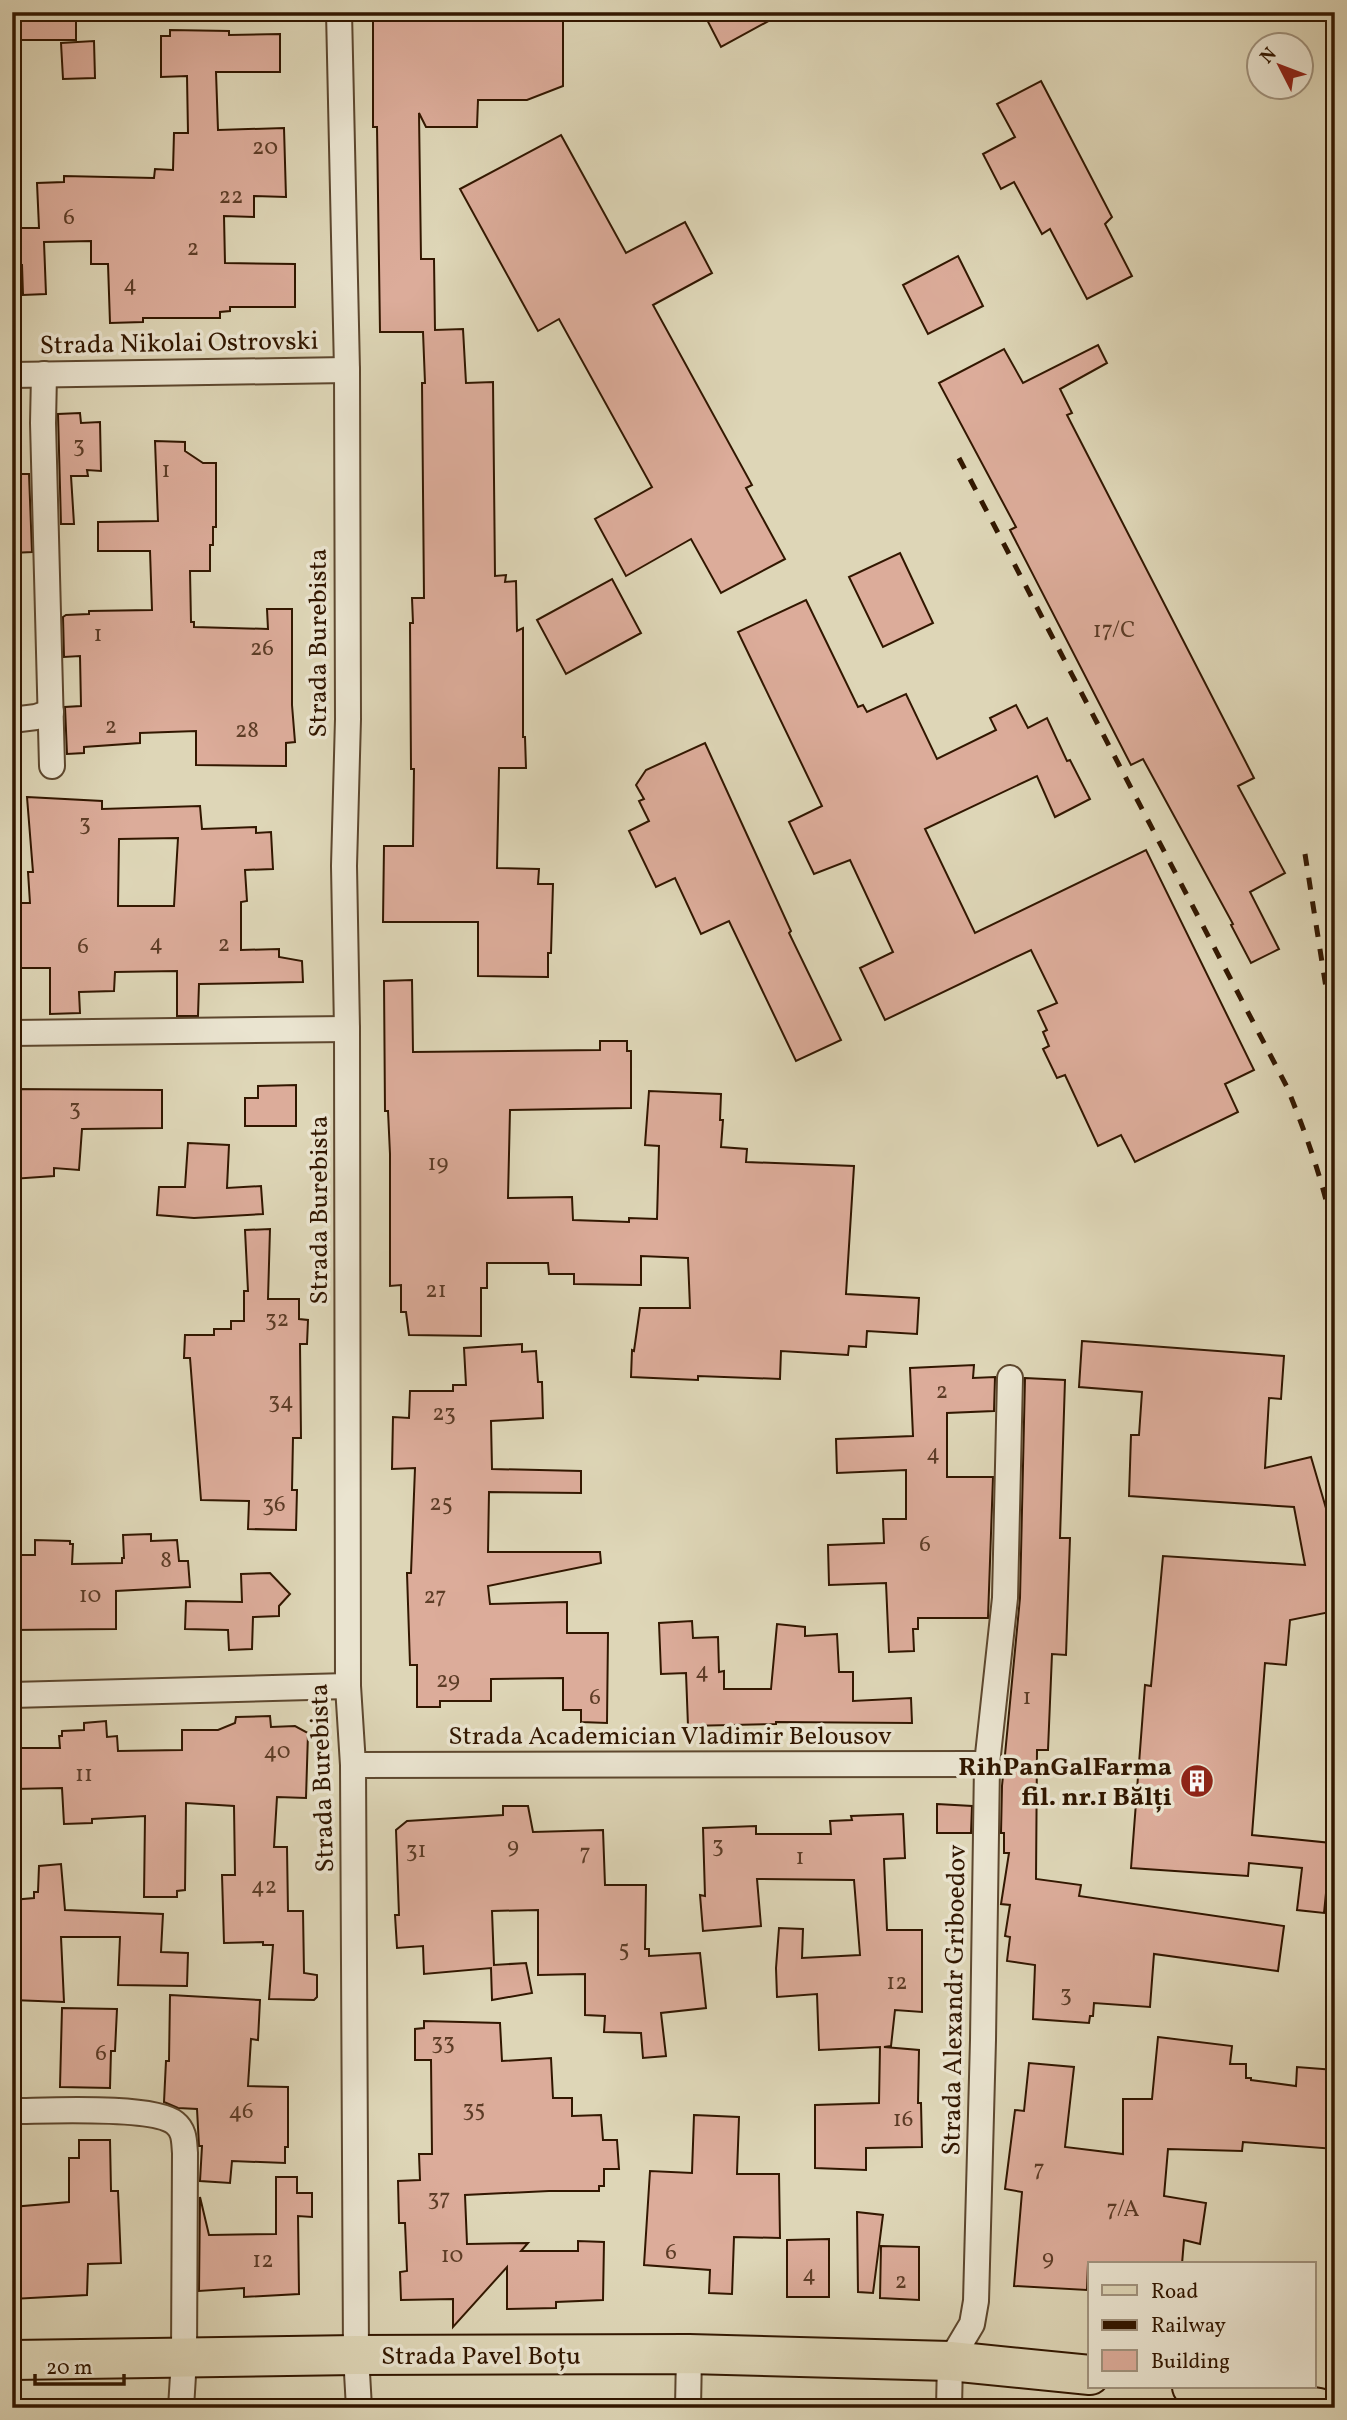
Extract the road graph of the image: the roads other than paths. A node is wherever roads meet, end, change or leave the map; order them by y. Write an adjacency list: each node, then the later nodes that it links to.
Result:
1 (339, 12): 2 (street, Strada Burebista)
2 (347, 370): 3 (street, Strada Nikolai Ostrovski); 8 (street, Strada Burebista)
3 (44, 374): 4 (street, Strada Nikolai Ostrovski); 5 (street)
4 (12, 375)
5 (51, 712): 6 (street); 7 (street)
6 (12, 720)
7 (52, 766)
8 (347, 1029): 9 (street); 11 (street, Strada Burebista)
9 (12, 1032)
10 (1010, 1378): 13 (street, Strada Alexandr Griboedov)
11 (348, 1686): 12 (street); 14 (street, Strada Burebista)
12 (12, 1695)
13 (987, 1764): 14 (street, Strada Academician Vladimir Belousov); 20 (street, Strada Alexandr Griboedov)
14 (353, 1765): 17 (street, Strada Burebista)
15 (12, 2111): 18 (street)
16 (689, 2354): 17 (main road, Strada Pavel Boțu); 20 (main road, Strada Pavel Boțu); 25 (street)
17 (356, 2355): 18 (main road, Strada Pavel Boțu); 24 (street, Strada Burebista)
18 (184, 2359): 19 (main road, Strada Pavel Boțu); 23 (street)
19 (12, 2360)
20 (950, 2361): 21 (main road, Strada Pavel Boțu); 26 (street, Strada Alexandr Griboedov)
21 (1088, 2375)
22 (1198, 2388): 27 (main road)
23 (181, 2408)
24 (359, 2408)
25 (688, 2408)
26 (949, 2408)
27 (1319, 2408)

